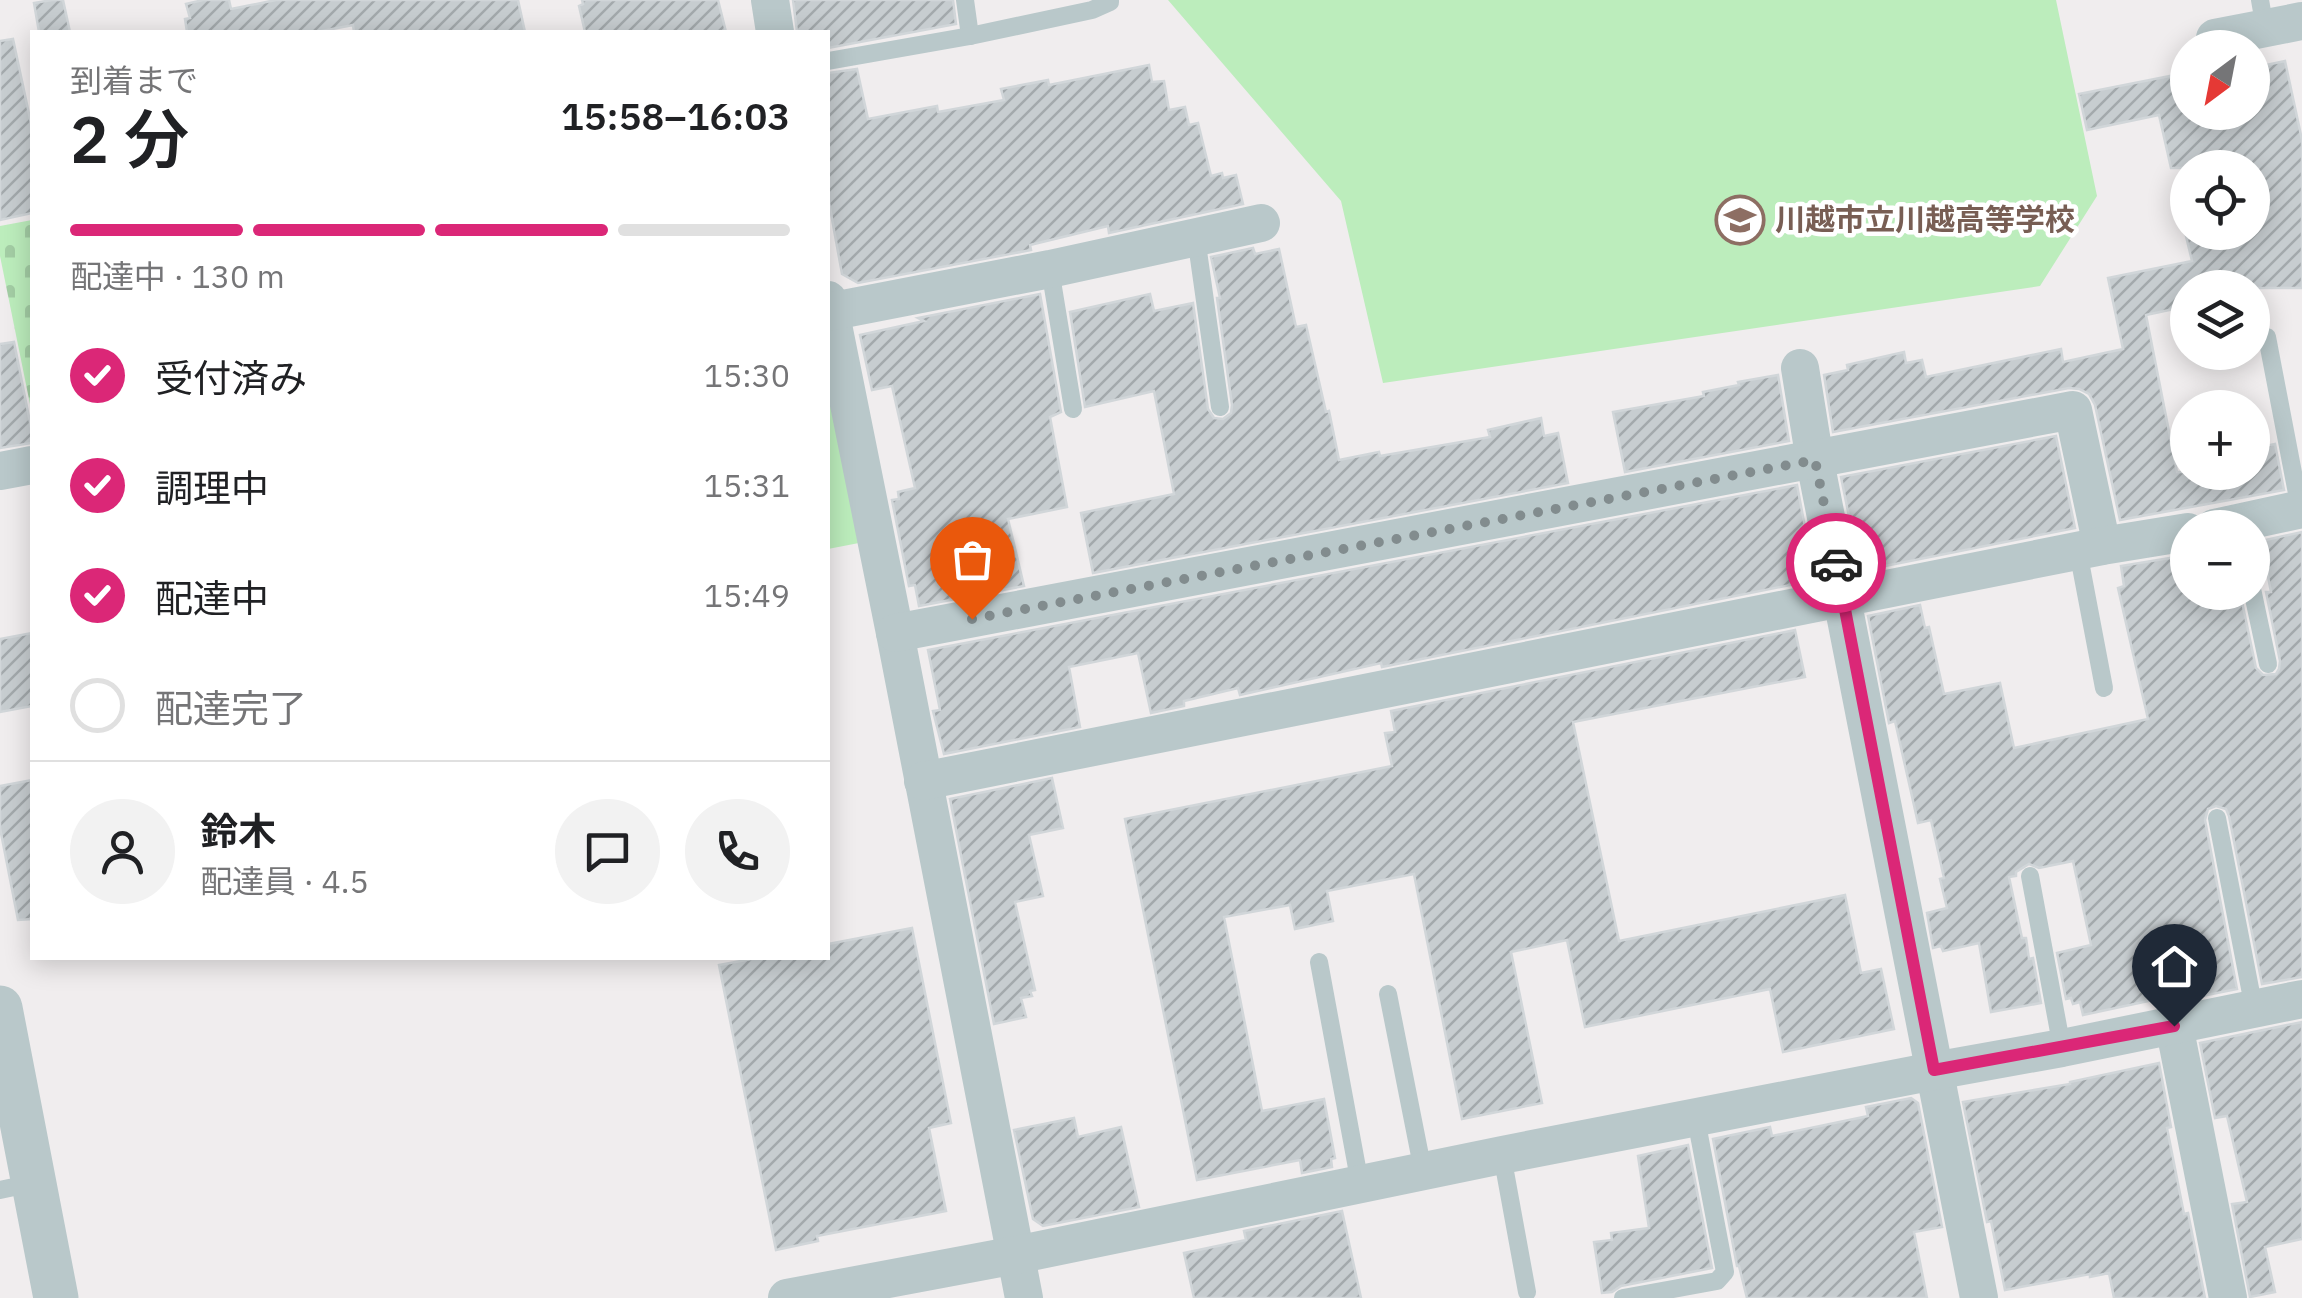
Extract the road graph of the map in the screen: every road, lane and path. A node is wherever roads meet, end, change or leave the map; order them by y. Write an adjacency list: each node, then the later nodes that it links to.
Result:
1 (770, 0): 6 (street)
2 (965, 0): 8 (lane)
3 (1110, 0): 8 (lane)
4 (2262, 14): 5 (street); 7 (street)
5 (2302, 22)
6 (776, 30)
7 (2231, 30)
8 (970, 36): 9 (lane)
9 (830, 61)
10 (1261, 223): 11 (street)
11 (1196, 238): 12 (street); 17 (lane)
12 (1050, 270): 13 (street); 18 (lane)
13 (830, 308)
14 (830, 318): 28 (street)
15 (2270, 352): 22 (lane)
16 (1800, 368): 19 (street)
17 (1220, 406)
18 (1073, 410)
19 (1815, 460): 25 (street); 26 (street); 28 (street)
20 (30, 465): 21 (street)
21 (0, 472)
22 (2301, 509): 23 (street)
23 (2270, 517)
24 (2170, 535): 25 (street)
25 (2090, 549): 26 (street); 30 (lane)
26 (1843, 599): 31 (street); 41 (street)
27 (2256, 610): 29 (lane)
28 (895, 633): 31 (street)
29 (2268, 664)
30 (2104, 688)
31 (923, 781): 47 (street)
32 (2216, 818): 38 (lane)
33 (2030, 876): 40 (lane)
34 (1320, 962): 45 (lane)
35 (1388, 994): 44 (lane)
36 (2302, 1000): 38 (street)
37 (0, 1008): 46 (street)
38 (2254, 1009): 39 (street)
39 (2174, 1026): 40 (street); 54 (street)
40 (2062, 1048): 41 (street)
41 (1934, 1070): 42 (street); 53 (street)
42 (1696, 1119): 43 (street); 52 (lane)
43 (1502, 1155): 44 (street); 48 (lane)
44 (1423, 1172): 45 (street)
45 (1360, 1184): 47 (street)
46 (16, 1186): 49 (street)
47 (1016, 1255): 50 (street); 51 (street)
48 (1527, 1292)
49 (56, 1298)
50 (787, 1298)
51 (1024, 1298)
52 (1623, 1298)
53 (1979, 1298)
54 (2228, 1298)

